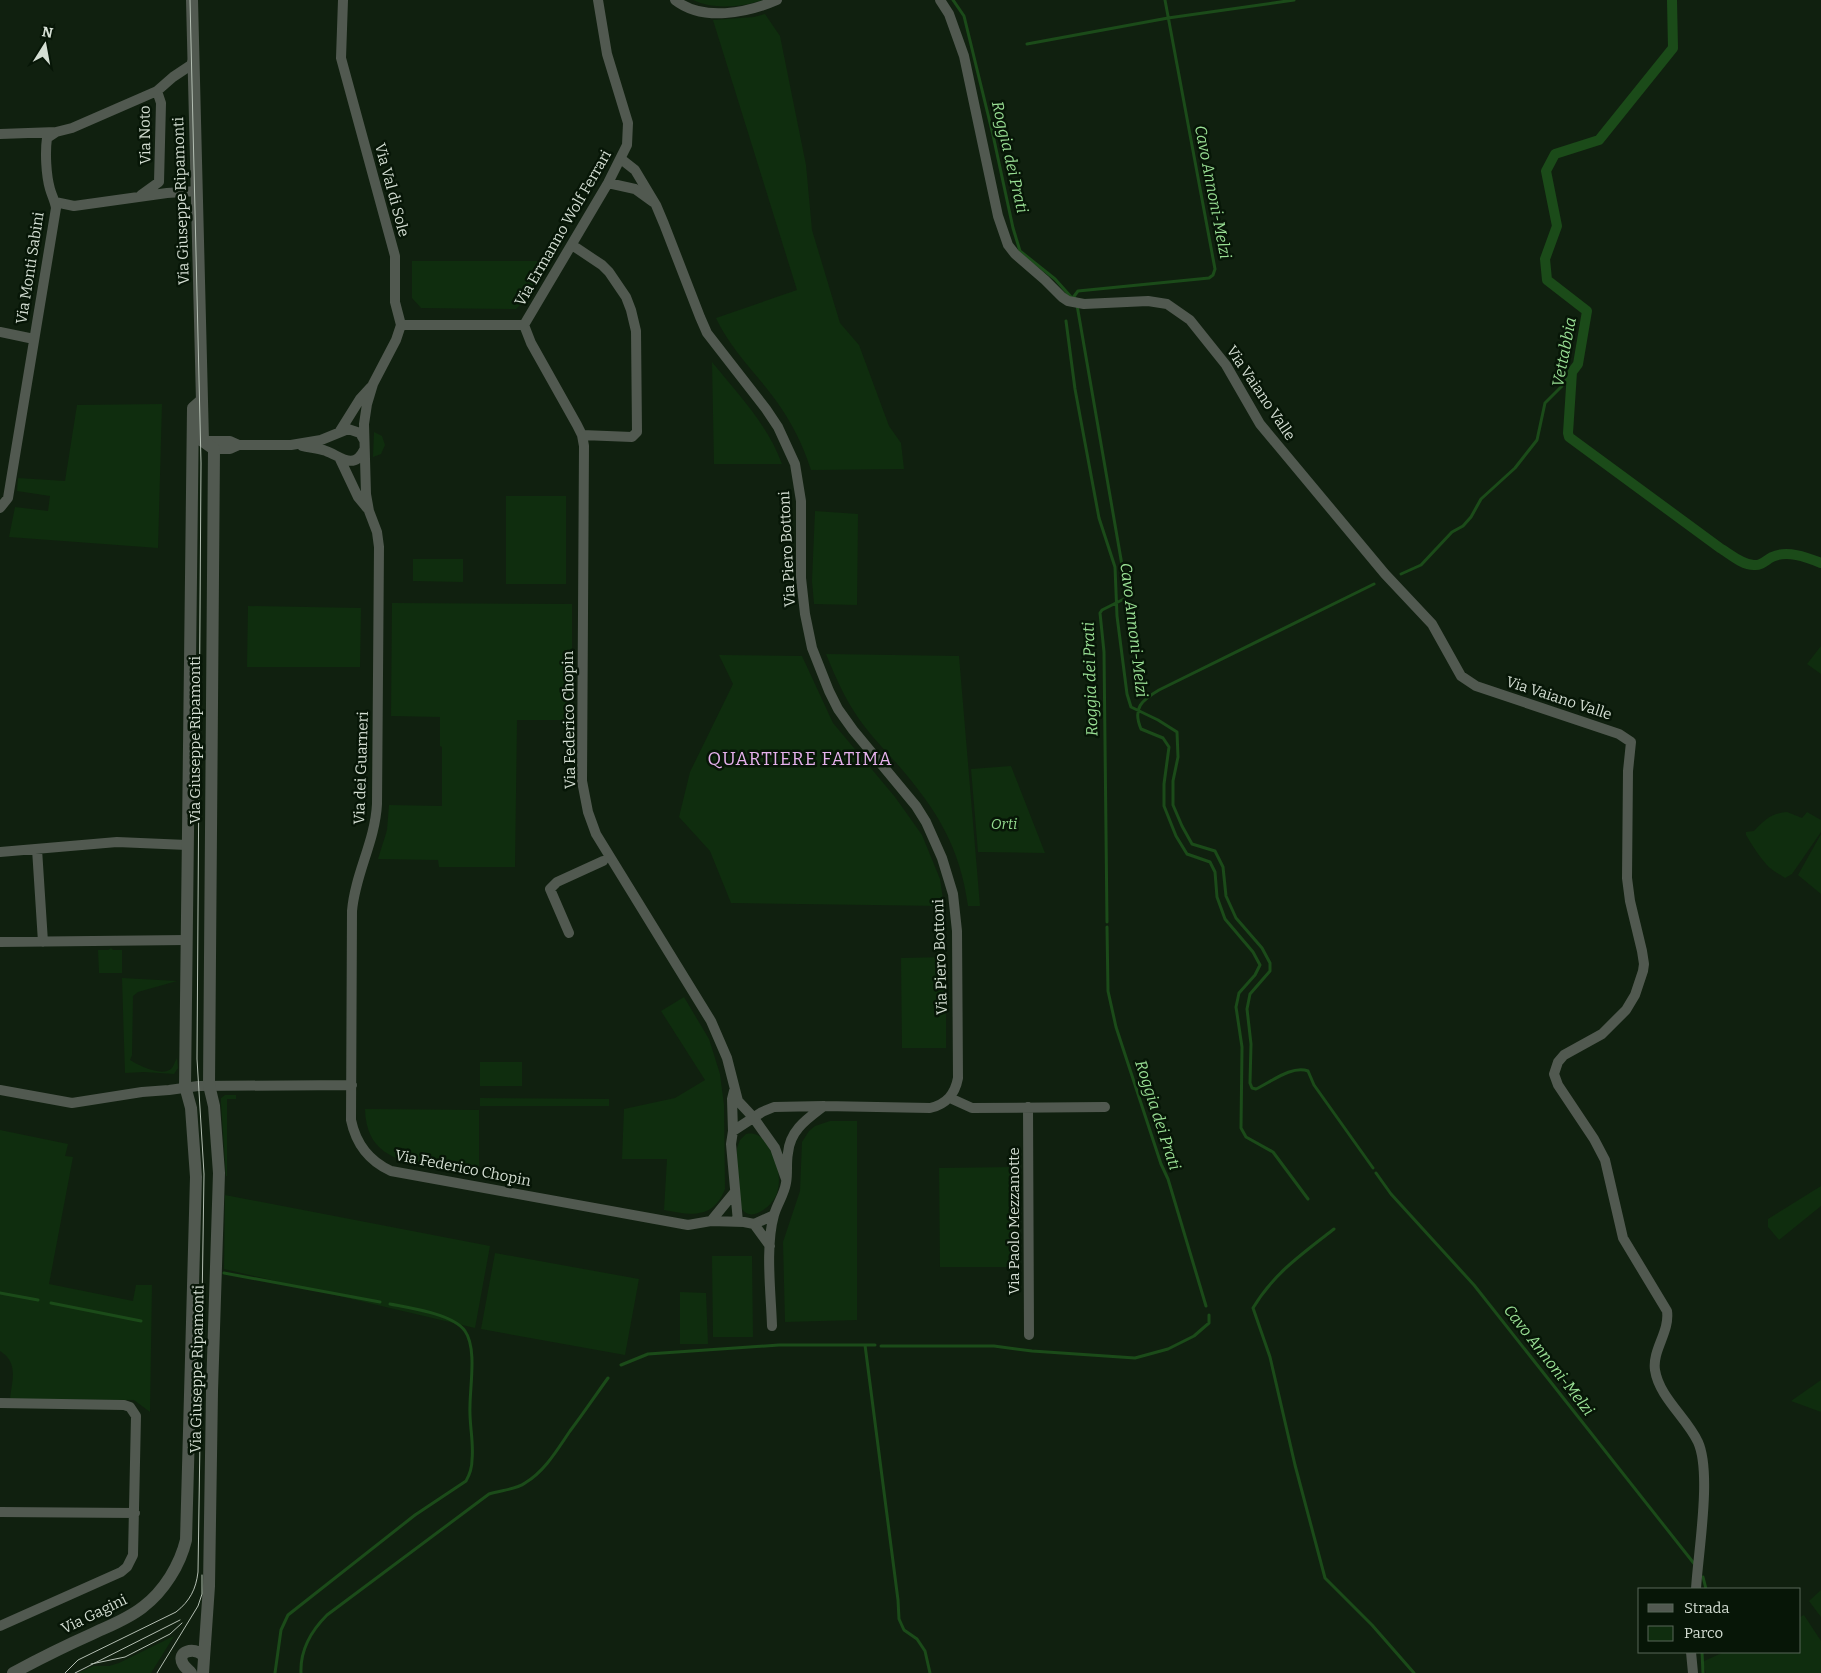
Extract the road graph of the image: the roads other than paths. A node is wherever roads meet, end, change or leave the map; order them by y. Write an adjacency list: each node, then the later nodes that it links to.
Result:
1 (192, 0): 7 (street, Via Giuseppe Ripamonti)
2 (343, 0): 18 (street, Via Val di Sole)
3 (598, 0): 11 (street, Via Ermanno Wolf Ferrari)
4 (675, 0): 5 (street)
5 (777, 0)
6 (940, 0): 65 (street, Via Vaiano Valle)
7 (193, 60): 8 (street, Via Noto); 13 (street, Via Giuseppe Ripamonti)
8 (157, 91): 9 (street, Via Noto); 14 (street, Via Noto)
9 (56, 132): 10 (street, Via Noto); 15 (street)
10 (0, 134)
11 (621, 159): 12 (street, Via Ermanno Wolf Ferrari); 16 (street, Via Piero Bottoni)
12 (608, 183): 16 (street); 17 (street, Via Ermanno Wolf Ferrari)
13 (197, 191): 14 (street, Via Noto); 25 (street, Via Giuseppe Ripamonti)
14 (138, 197): 15 (street, Via Noto)
15 (55, 202): 21 (street, Via Monti Sabini)
16 (655, 203): 46 (street, Via Piero Bottoni)
17 (572, 245): 19 (street, Via Ermanno Wolf Ferrari); 24 (street)
18 (401, 325): 19 (street); 22 (street)
19 (524, 326): 24 (street, Via Federico Chopin)
20 (0, 332): 21 (street, Via Monti Sabini)
21 (34, 339): 31 (street, Via Monti Sabini)
22 (373, 384): 23 (street); 28 (street)
23 (338, 433): 27 (street); 28 (street); 30 (street)
24 (582, 436): 45 (street, Via Federico Chopin)
25 (198, 437): 26 (street); 29 (street); 33 (street, Via Giuseppe Ripamonti)
26 (239, 445): 27 (street); 29 (street)
27 (291, 445): 30 (street)
28 (364, 445): 30 (street); 32 (street, Via dei Guarneri)
29 (214, 449): 41 (street, Via Giuseppe Ripamonti)
30 (339, 458): 32 (street, Via dei Guarneri)
31 (0, 508)
32 (369, 511): 42 (street, Via dei Guarneri)
33 (187, 845): 34 (street); 38 (street, Via Giuseppe Ripamonti)
34 (37, 849): 35 (street); 40 (street)
35 (0, 852)
36 (603, 862): 37 (street)
37 (569, 933)
38 (186, 940): 40 (street); 43 (street, Via Giuseppe Ripamonti)
39 (0, 942): 40 (street)
40 (43, 942)
41 (209, 1085): 42 (street); 43 (street); 68 (street, Via Giuseppe Ripamonti)
42 (352, 1085): 55 (street, Via Federico Chopin)
43 (185, 1086): 44 (street); 64 (street, Via Giuseppe Ripamonti)
44 (0, 1090)
45 (734, 1090): 50 (street, Via Federico Chopin); 51 (street, Via Federico Chopin)
46 (950, 1098): 47 (street); 48 (street)
47 (824, 1106): 50 (street); 52 (street)
48 (1028, 1108): 49 (street); 60 (street, Via Paolo Mezzanotte)
49 (1105, 1108)
50 (756, 1122): 51 (street); 52 (street, Via Federico Chopin)
51 (734, 1131): 53 (street, Via Federico Chopin)
52 (786, 1179): 54 (street)
53 (734, 1193): 55 (street); 56 (street, Via Federico Chopin)
54 (774, 1215): 57 (street); 58 (street)
55 (711, 1221): 56 (street, Via Federico Chopin)
56 (738, 1222): 57 (street)
57 (754, 1224): 58 (street)
58 (770, 1246): 59 (street)
59 (772, 1326)
60 (1029, 1335)
61 (0, 1403): 63 (street)
62 (0, 1512): 63 (street)
63 (135, 1513): 66 (street)
64 (186, 1540): 69 (street, Via Gagini)
65 (1696, 1588)
66 (0, 1626)
67 (1691, 1653): 72 (street)
68 (203, 1655): 70 (street); 71 (street, Via Giuseppe Ripamonti)
69 (13, 1673)
70 (191, 1673)
71 (203, 1673)
72 (1693, 1673)

